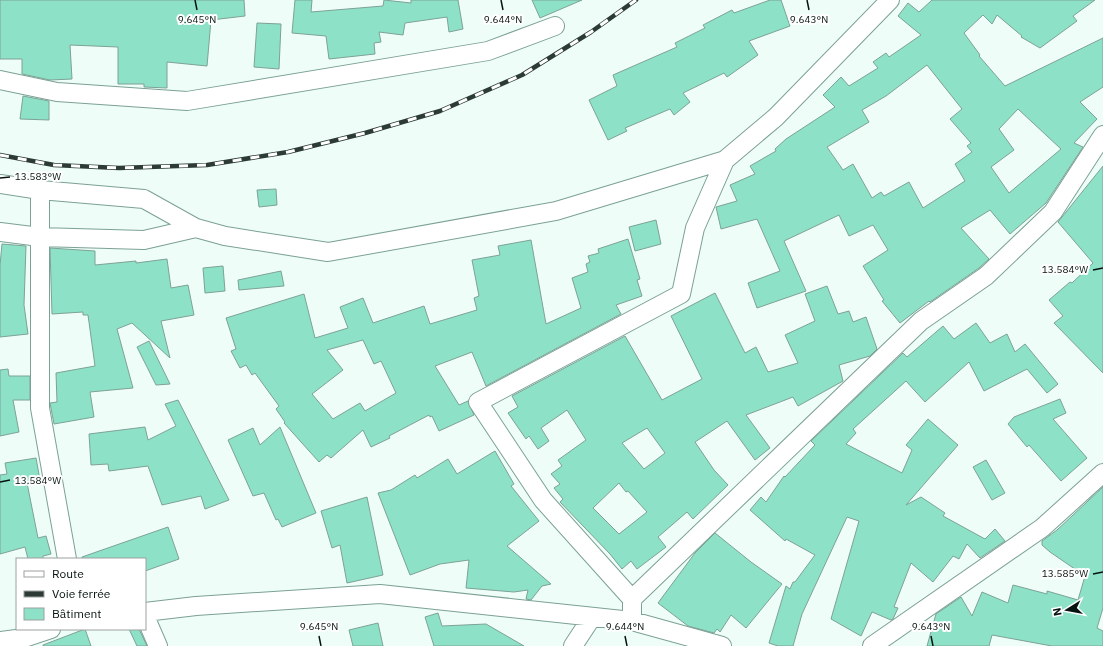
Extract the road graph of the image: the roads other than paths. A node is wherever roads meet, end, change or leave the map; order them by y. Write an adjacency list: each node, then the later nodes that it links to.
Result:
1 (890, 0): 5 (street)
2 (555, 26): 3 (street)
3 (0, 80)
4 (1103, 135): 13 (street)
5 (725, 160): 8 (street); 13 (street)
6 (0, 184): 7 (street)
7 (40, 190): 8 (street); 10 (street)
8 (196, 228): 10 (street)
9 (0, 232): 10 (street)
10 (40, 237): 12 (street)
11 (1103, 473): 24 (street)
12 (67, 558)
13 (632, 599): 17 (street)
14 (146, 612): 15 (street)
15 (592, 617): 17 (street); 22 (street)
16 (146, 618): 21 (street)
17 (632, 621): 23 (street)
18 (49, 630): 20 (street)
19 (0, 641): 20 (street)
20 (25, 642)
21 (158, 646)
22 (573, 646)
23 (722, 646)
24 (872, 646)

